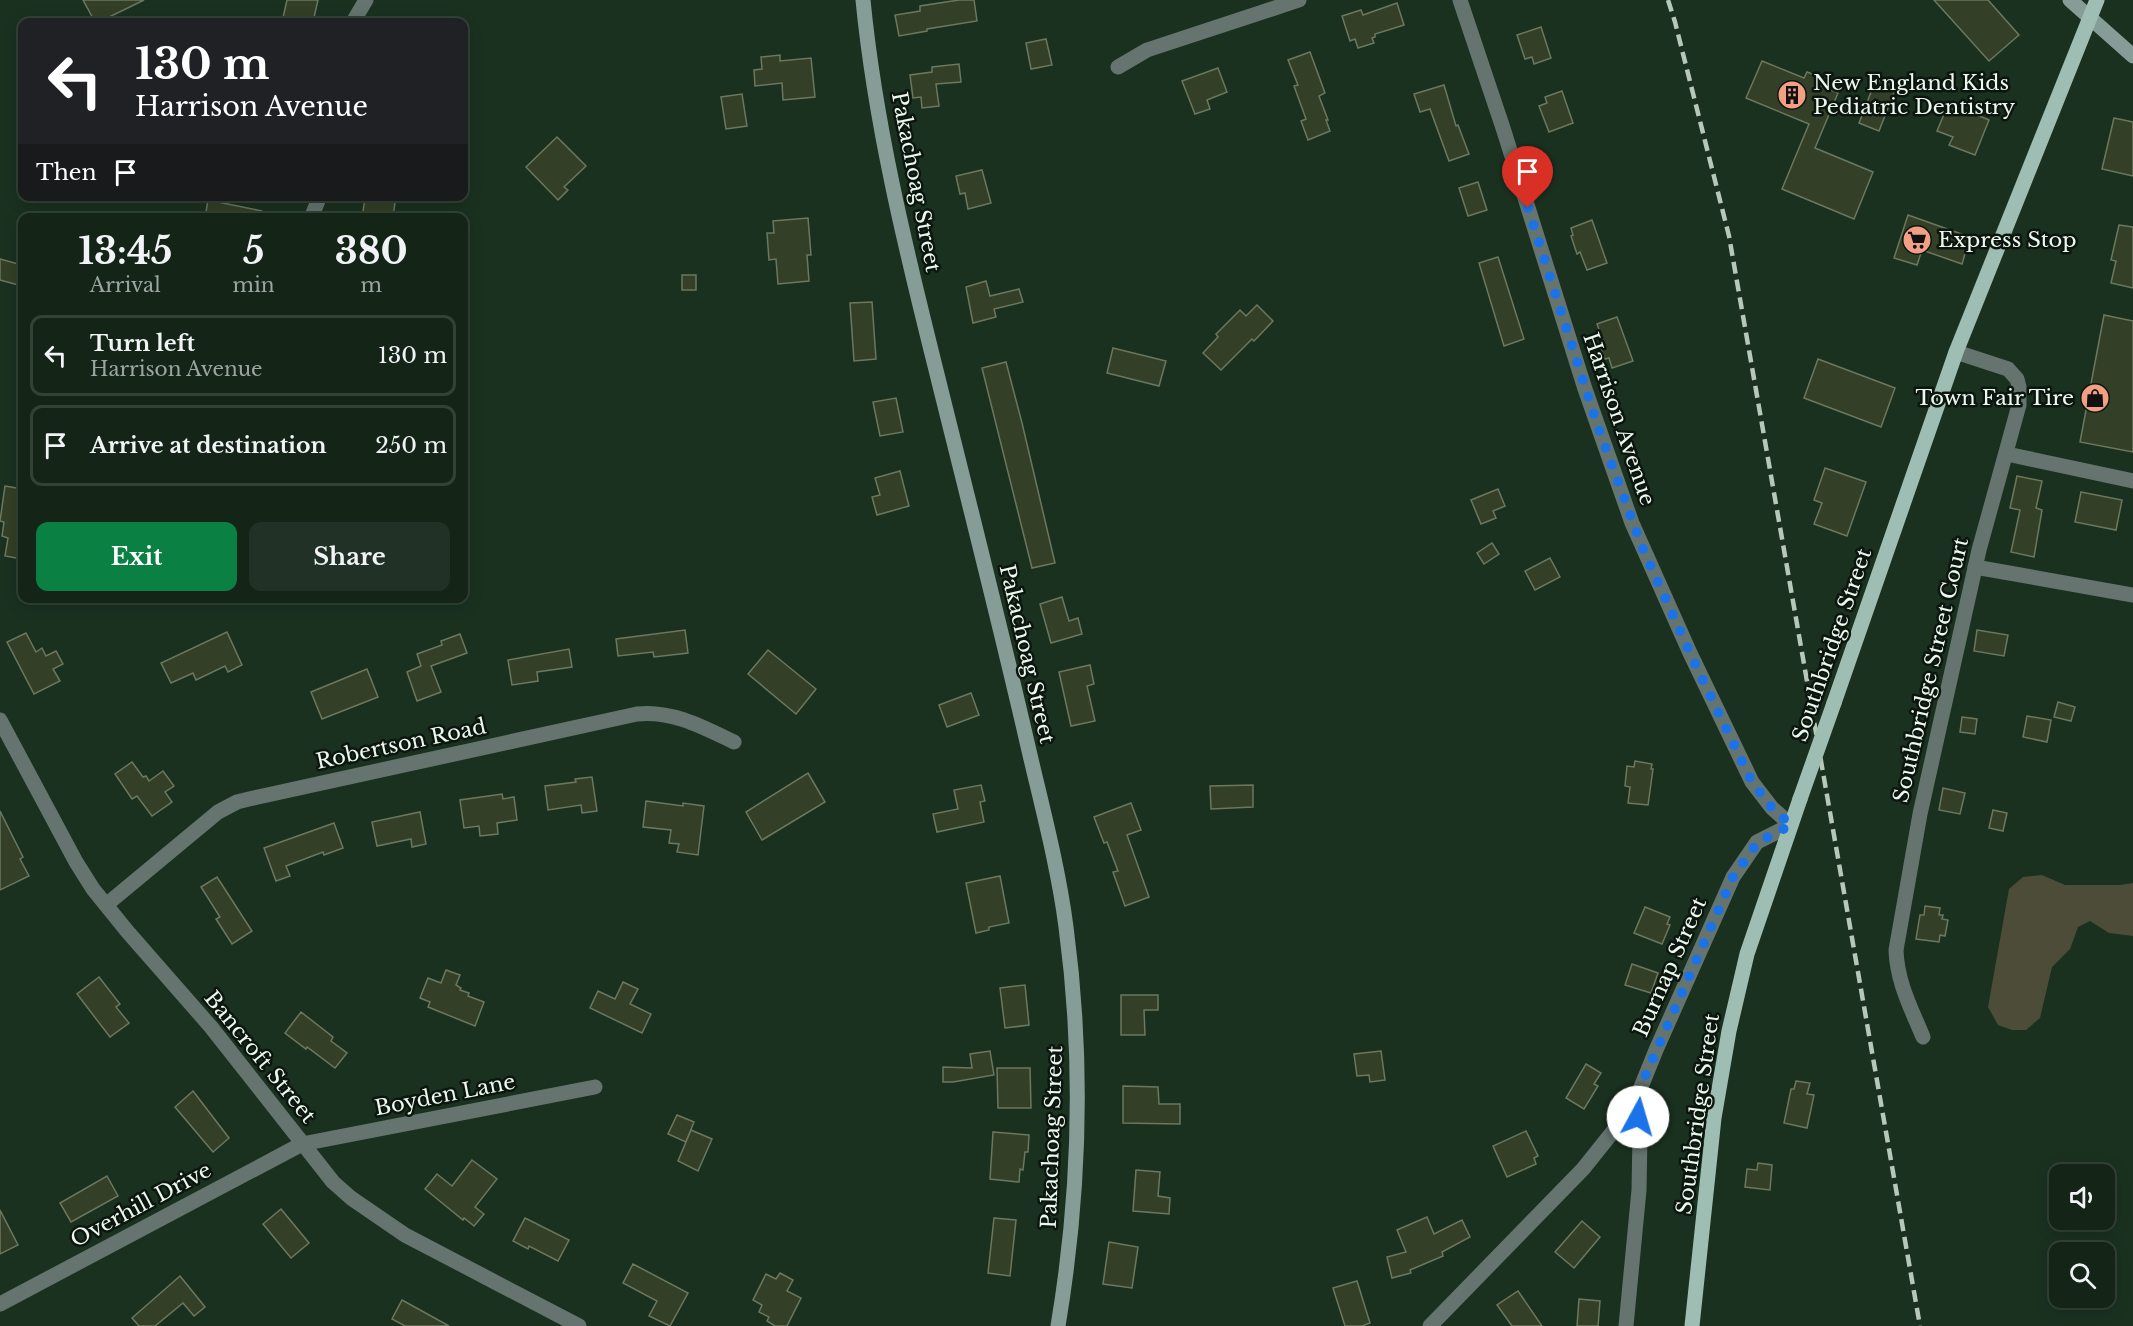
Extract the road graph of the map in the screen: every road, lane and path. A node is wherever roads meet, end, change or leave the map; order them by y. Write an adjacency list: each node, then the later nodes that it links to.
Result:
1 (366, 0): 8 (street)
2 (863, 0): 26 (street, Pakachoag Street)
3 (1299, 0): 10 (street)
4 (1460, 0): 18 (street, Harrison Avenue)
5 (2070, 0): 7 (street)
6 (2097, 0): 7 (main road, Southbridge Street)
7 (2090, 17): 9 (street); 11 (main road, Southbridge Street)
8 (355, 18)
9 (2133, 56)
10 (1118, 67)
11 (1956, 352): 12 (street, Southbridge Street Court); 18 (main road, Southbridge Street, bridge)
12 (2007, 454): 13 (street); 14 (street, Southbridge Street Court)
13 (2133, 481)
14 (1975, 567): 15 (street); 20 (street, Southbridge Street Court)
15 (2133, 595)
16 (0, 720): 19 (street, Bancroft Street)
17 (734, 742): 19 (street, Robertson Road)
18 (1791, 825): 22 (street, Burnap Street); 29 (main road, Southbridge Street)
19 (105, 905): 23 (street, Bancroft Street)
20 (1923, 1037)
21 (595, 1087): 23 (street, Boyden Lane)
22 (1635, 1099): 27 (street, Burnap Street); 28 (street)
23 (302, 1144): 24 (street, Overhill Drive); 25 (street, Bancroft Street)
24 (0, 1304)
25 (579, 1326)
26 (1058, 1326)
27 (1430, 1326)
28 (1626, 1326)
29 (1692, 1326)

